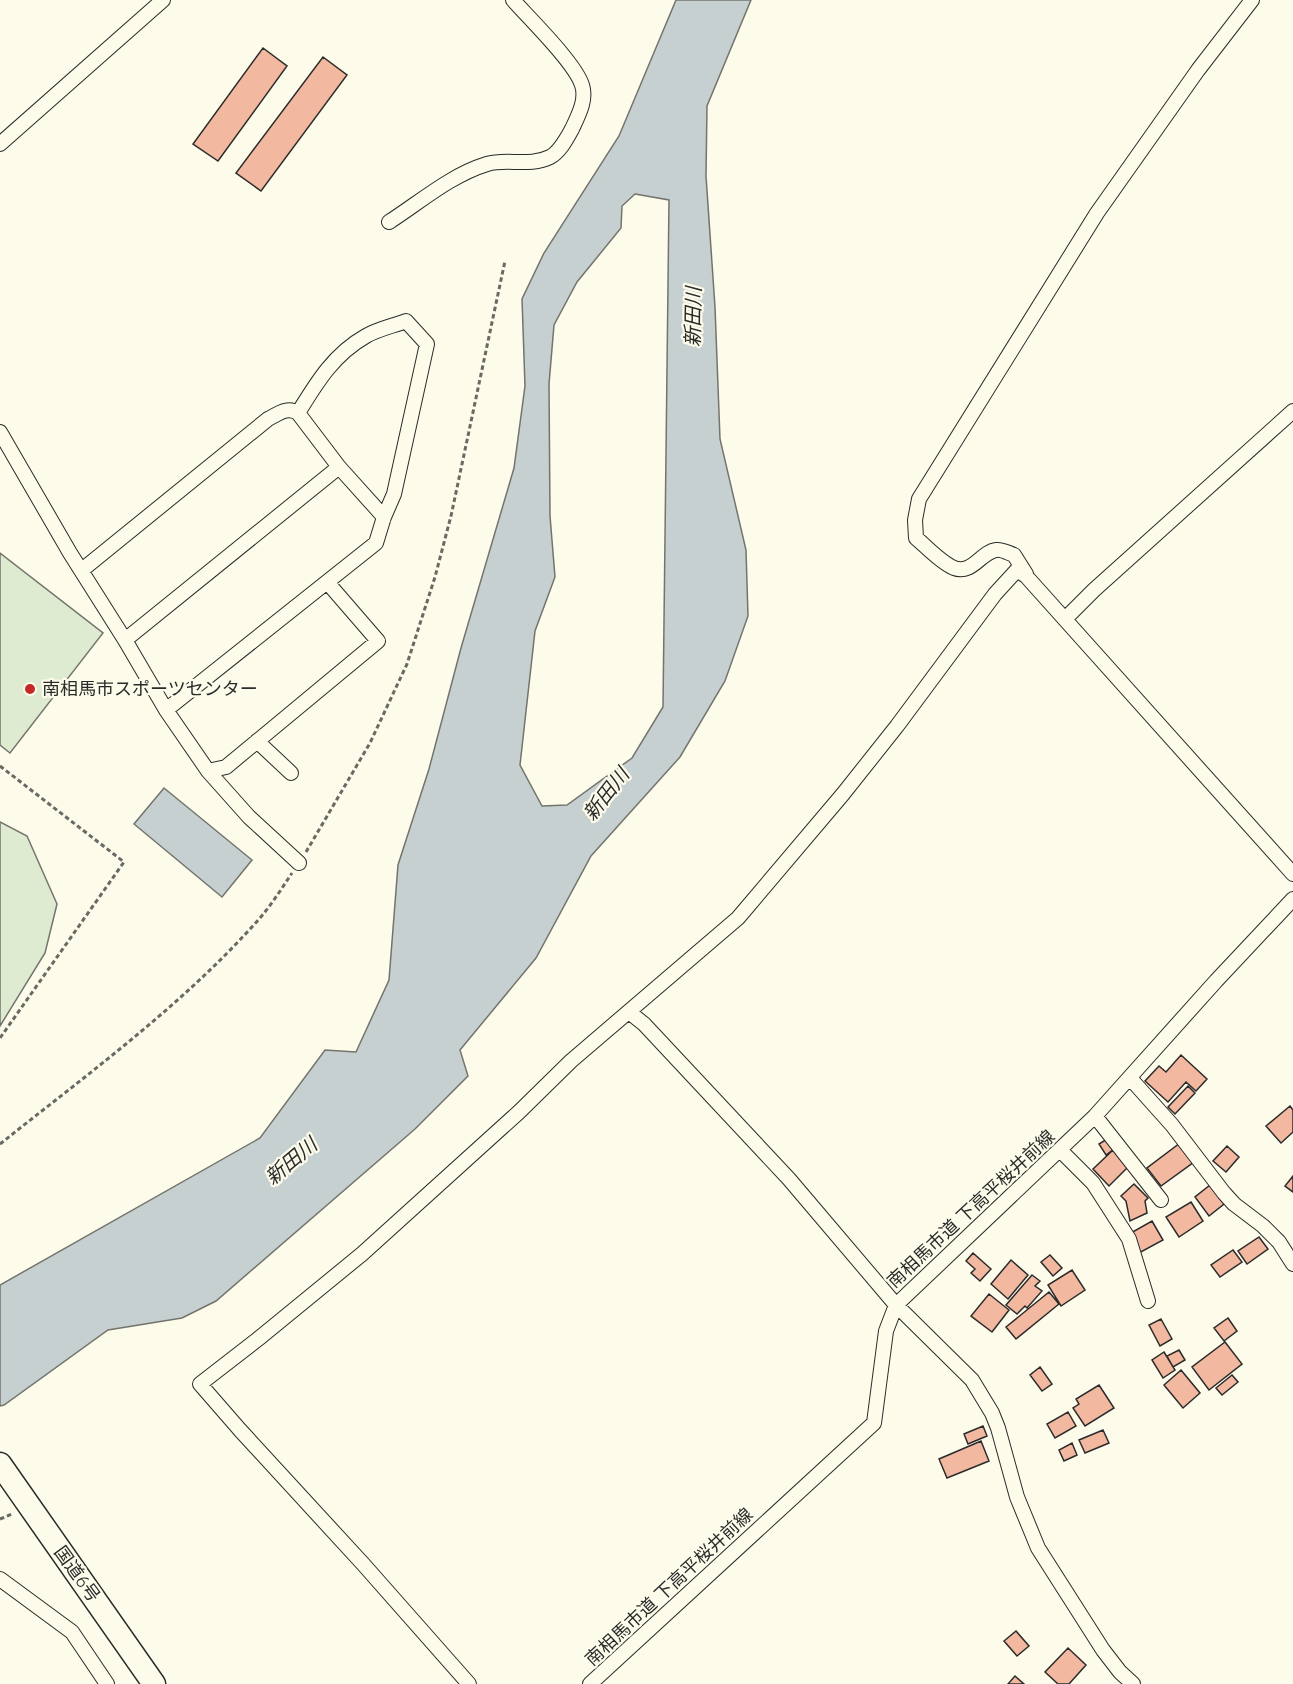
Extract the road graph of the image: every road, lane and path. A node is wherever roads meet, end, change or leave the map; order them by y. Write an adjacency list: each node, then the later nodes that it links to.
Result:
1 (163, 0): 4 (street)
2 (513, 0): 5 (street)
3 (1252, 0): 13 (street)
4 (0, 144)
5 (389, 222)
6 (506, 261): 22 (path)
7 (1293, 411): 15 (street)
8 (298, 413): 10 (street); 11 (street); 12 (street)
9 (0, 432): 12 (street)
10 (339, 467): 11 (street); 16 (street)
11 (384, 517): 14 (street)
12 (82, 570): 16 (street)
13 (1026, 576): 15 (street); 25 (street)
14 (327, 582): 17 (street); 18 (street)
15 (1065, 619): 23 (street)
16 (125, 640): 17 (street)
17 (166, 710): 20 (street)
18 (257, 741): 20 (street); 21 (street)
19 (0, 766): 26 (path)
20 (208, 771): 22 (street)
21 (291, 772)
22 (299, 863): 29 (path)
23 (1293, 874)
24 (1293, 899): 27 (street, 南相馬市道 下高平桜井前線)
25 (629, 1012): 34 (street); 41 (street)
26 (0, 1038)
27 (1130, 1078): 28 (street, 南相馬市道 下高平桜井前線); 32 (street)
28 (1095, 1116): 30 (street, 南相馬市道 下高平桜井前線); 31 (street)
29 (0, 1143)
30 (1060, 1150): 33 (street); 34 (street, 南相馬市道 下高平桜井前線)
31 (1161, 1200)
32 (1293, 1264)
33 (1148, 1301)
34 (896, 1305): 42 (street, 南相馬市道 下高平桜井前線); 43 (street)
35 (0, 1464): 36 (highway, 国道6号)
36 (17, 1502): 37 (path); 40 (highway, 国道6号)
37 (0, 1519)
38 (0, 1578): 39 (street)
39 (107, 1684)
40 (154, 1684)
41 (469, 1684)
42 (590, 1684)
43 (1133, 1684)

